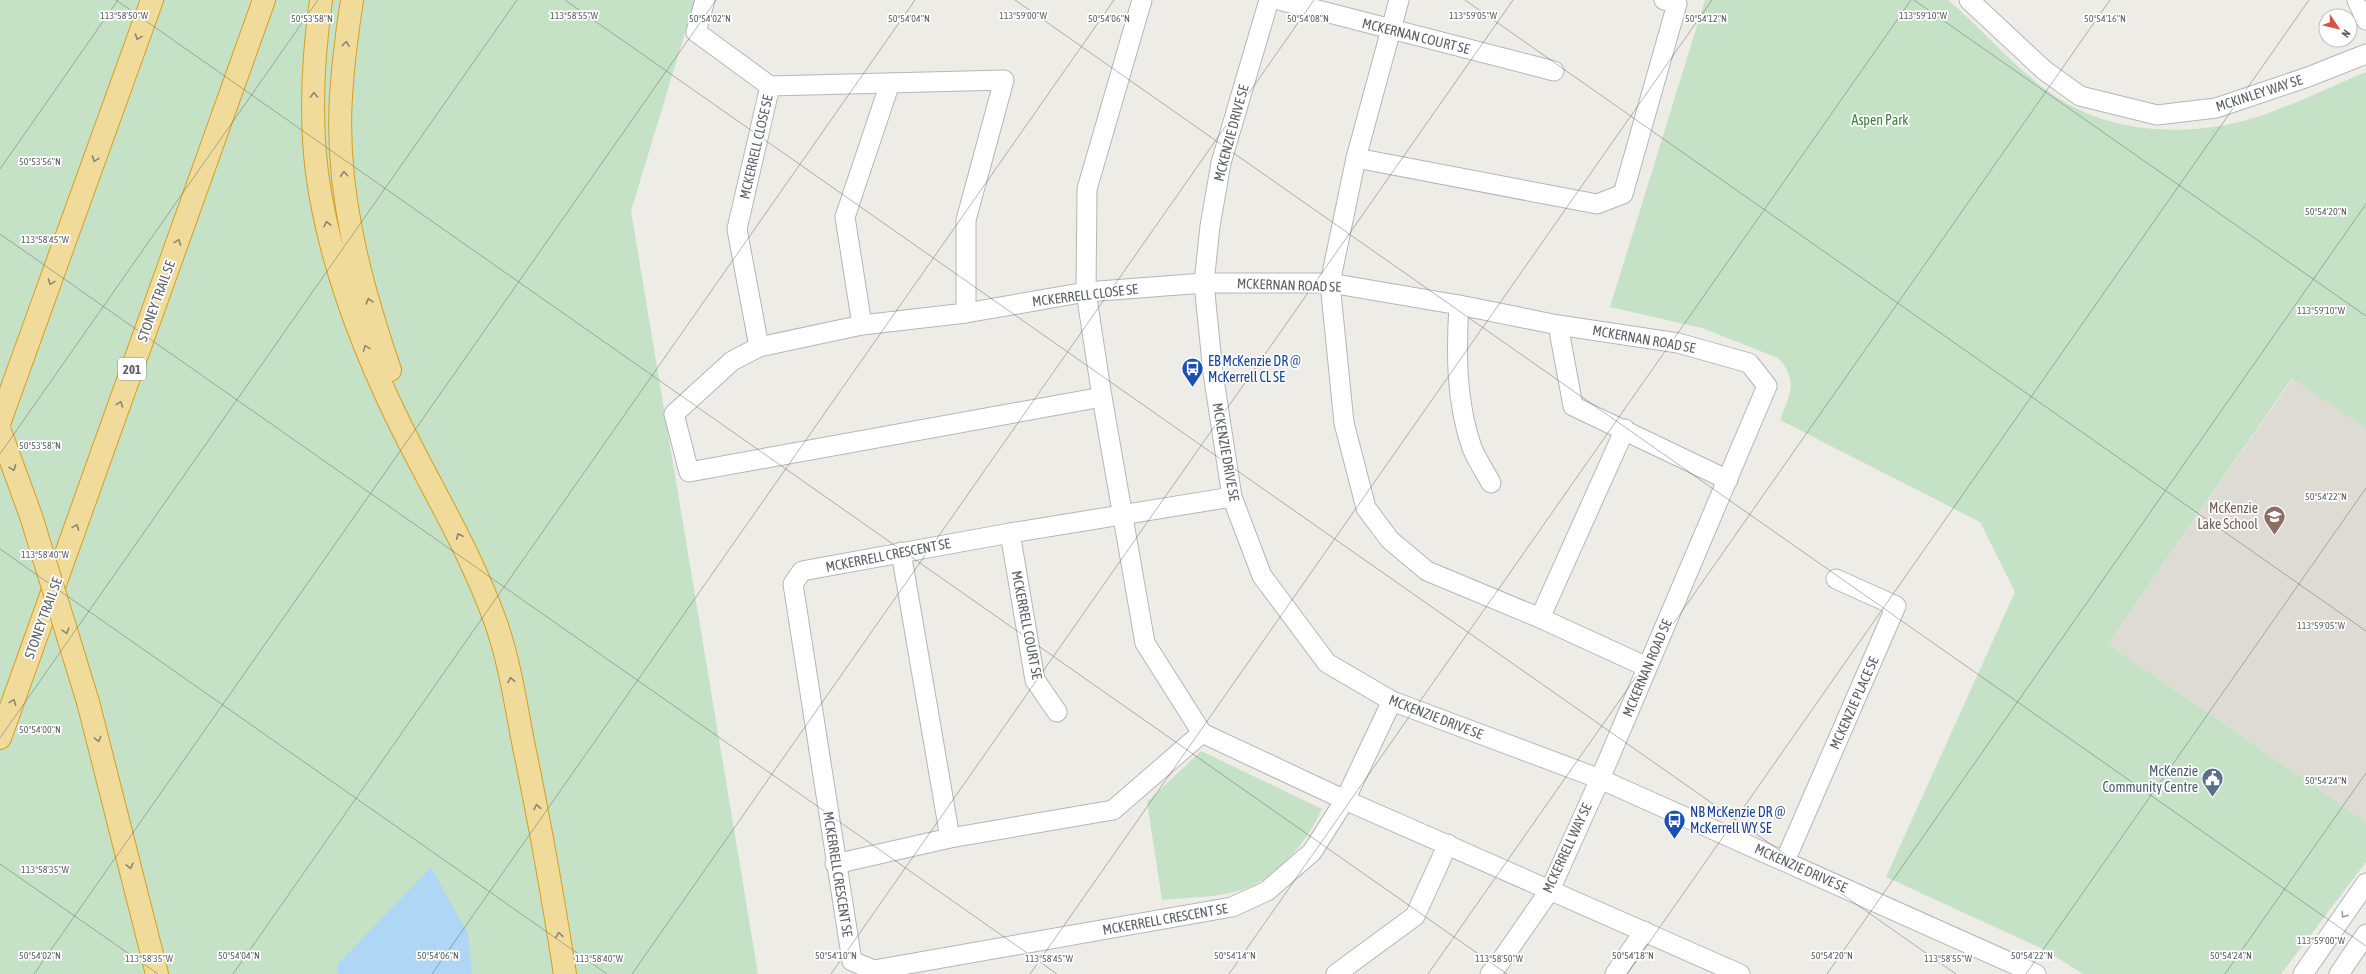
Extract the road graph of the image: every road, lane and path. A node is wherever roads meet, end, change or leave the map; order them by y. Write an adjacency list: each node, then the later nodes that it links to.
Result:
1 (152, 0): 29 (highway, one-way to 29)
2 (264, 0): 45 (highway, STONEY TRAIL SE / 201, one-way to 2)
3 (320, 0): 33 (highway, one-way to 3)
4 (352, 0): 33 (highway, one-way to 4)
5 (705, 0): 18 (street)
6 (1142, 0): 22 (street)
7 (1269, 0): 20 (street, MCKENZIE DRIVE SE)
8 (1279, 0): 14 (street, MCKERNAN COURT SE)
9 (1399, 0): 14 (street)
10 (1664, 0): 19 (street)
11 (1969, 0): 15 (street, MCKINLEY WAY SE)
12 (2357, 0): 13 (street)
13 (2366, 20)
14 (1390, 30): 16 (street, MCKERNAN COURT SE); 19 (street)
15 (2366, 54)
16 (1554, 72)
17 (890, 83): 18 (street, MCKERRELL CLOSE SE); 24 (street, MCKERRELL CLOSE SE); 25 (street)
18 (770, 86): 27 (street, MCKERRELL CLOSE SE)
19 (1356, 158): 21 (street)
20 (1204, 283): 21 (street, MCKERNAN ROAD SE); 22 (street, MCKERRELL CLOSE SE); 35 (street, MCKENZIE DRIVE SE)
21 (1330, 283): 23 (street, MCKERNAN ROAD SE); 40 (street)
22 (1086, 292): 24 (street, MCKERRELL CLOSE SE); 28 (street)
23 (1459, 305): 26 (street, MCKERNAN ROAD SE); 34 (street)
24 (966, 313): 25 (street, MCKERRELL CLOSE SE)
25 (862, 325): 27 (street, MCKERRELL CLOSE SE)
26 (1558, 325): 30 (street); 32 (street, MCKERNAN ROAD SE)
27 (759, 347): 28 (street)
28 (1102, 397): 36 (street)
29 (0, 422)
30 (1625, 429): 32 (street); 40 (street)
31 (0, 431): 56 (highway, one-way to 56, bridge)
32 (1728, 480): 41 (street, MCKERNAN ROAD SE)
33 (432, 483): 57 (highway, one-way to 33)
34 (1491, 483)
35 (1232, 497): 36 (street, MCKERRELL CRESCENT SE); 42 (street, MCKENZIE DRIVE SE)
36 (1123, 515): 37 (street, MCKERRELL CRESCENT SE); 44 (street)
37 (1010, 532): 38 (street, MCKERRELL CRESCENT SE); 43 (street, MCKERRELL COURT SE)
38 (901, 552): 48 (street); 51 (street, MCKERRELL CRESCENT SE)
39 (1836, 579): 50 (street, MCKENZIE PLACE SE)
40 (1540, 618): 41 (street)
41 (1647, 667): 46 (street, MCKERNAN ROAD SE)
42 (1392, 701): 46 (street, MCKENZIE DRIVE SE); 47 (street, MCKERRELL CRESCENT SE)
43 (1057, 712)
44 (1202, 733): 47 (street); 48 (street)
45 (0, 738)
46 (1600, 779): 50 (street, MCKENZIE DRIVE SE); 53 (street, MCKERRELL WAY SE)
47 (1345, 800): 49 (street); 51 (street, MCKERRELL CRESCENT SE)
48 (950, 838): 51 (street)
49 (1448, 844): 53 (street); 58 (street)
50 (1785, 861): 62 (street, MCKENZIE DRIVE SE)
51 (835, 864)
52 (2366, 883): 63 (street, one-way to 63)
53 (1550, 890): 54 (street); 59 (street, MCKERRELL WAY SE)
54 (1644, 931): 60 (street); 61 (street)
55 (2366, 934): 64 (street)
56 (157, 974)
57 (565, 974)
58 (1336, 974)
59 (1490, 974)
60 (1615, 974)
61 (1740, 974)
62 (2036, 974)
63 (2302, 974)
64 (2339, 974)

